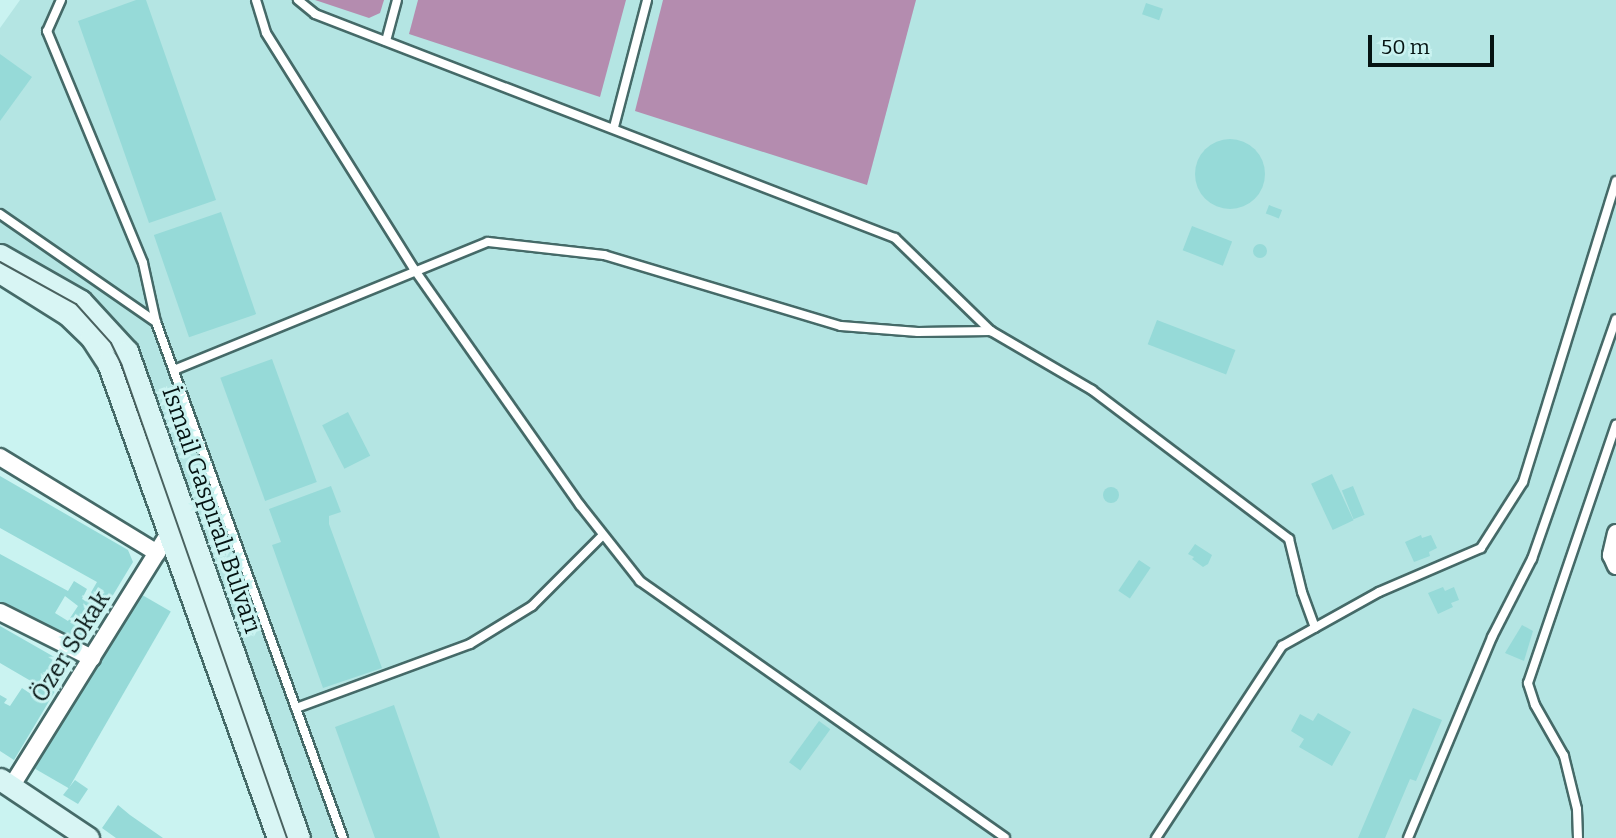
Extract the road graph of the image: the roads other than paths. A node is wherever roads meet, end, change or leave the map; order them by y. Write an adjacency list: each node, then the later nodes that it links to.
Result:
1 (61, 0): 13 (lane)
2 (256, 0): 11 (lane)
3 (298, 0): 6 (lane)
4 (397, 0): 6 (lane)
5 (647, 0): 7 (lane)
6 (386, 41): 7 (lane)
7 (614, 127): 14 (lane)
8 (1616, 181): 24 (lane)
9 (0, 214): 13 (lane)
10 (1, 270): 18 (main road); 31 (main road, İsmail Gaspıralı Bulvarı)
11 (414, 270): 14 (lane); 15 (lane); 20 (lane)
12 (1616, 319): 35 (lane)
13 (156, 322): 15 (lane)
14 (991, 331): 24 (lane)
15 (174, 370): 26 (lane)
16 (1616, 425): 36 (lane)
17 (0, 457): 21 (street)
18 (170, 532): 21 (street, Özer Sokak); 30 (main road)
19 (1616, 533): 22 (street)
20 (603, 535): 26 (lane); 33 (lane)
21 (157, 553): 25 (street, Özer Sokak)
22 (1616, 566)
23 (0, 611): 25 (street)
24 (1315, 628): 34 (lane)
25 (92, 658): 27 (street, Özer Sokak)
26 (296, 708): 32 (lane)
27 (4, 783): 28 (main road); 29 (main road)
28 (82, 838)
29 (88, 838)
30 (278, 838)
31 (299, 838)
32 (343, 838)
33 (1005, 838)
34 (1156, 838)
35 (1408, 838)
36 (1578, 838)

